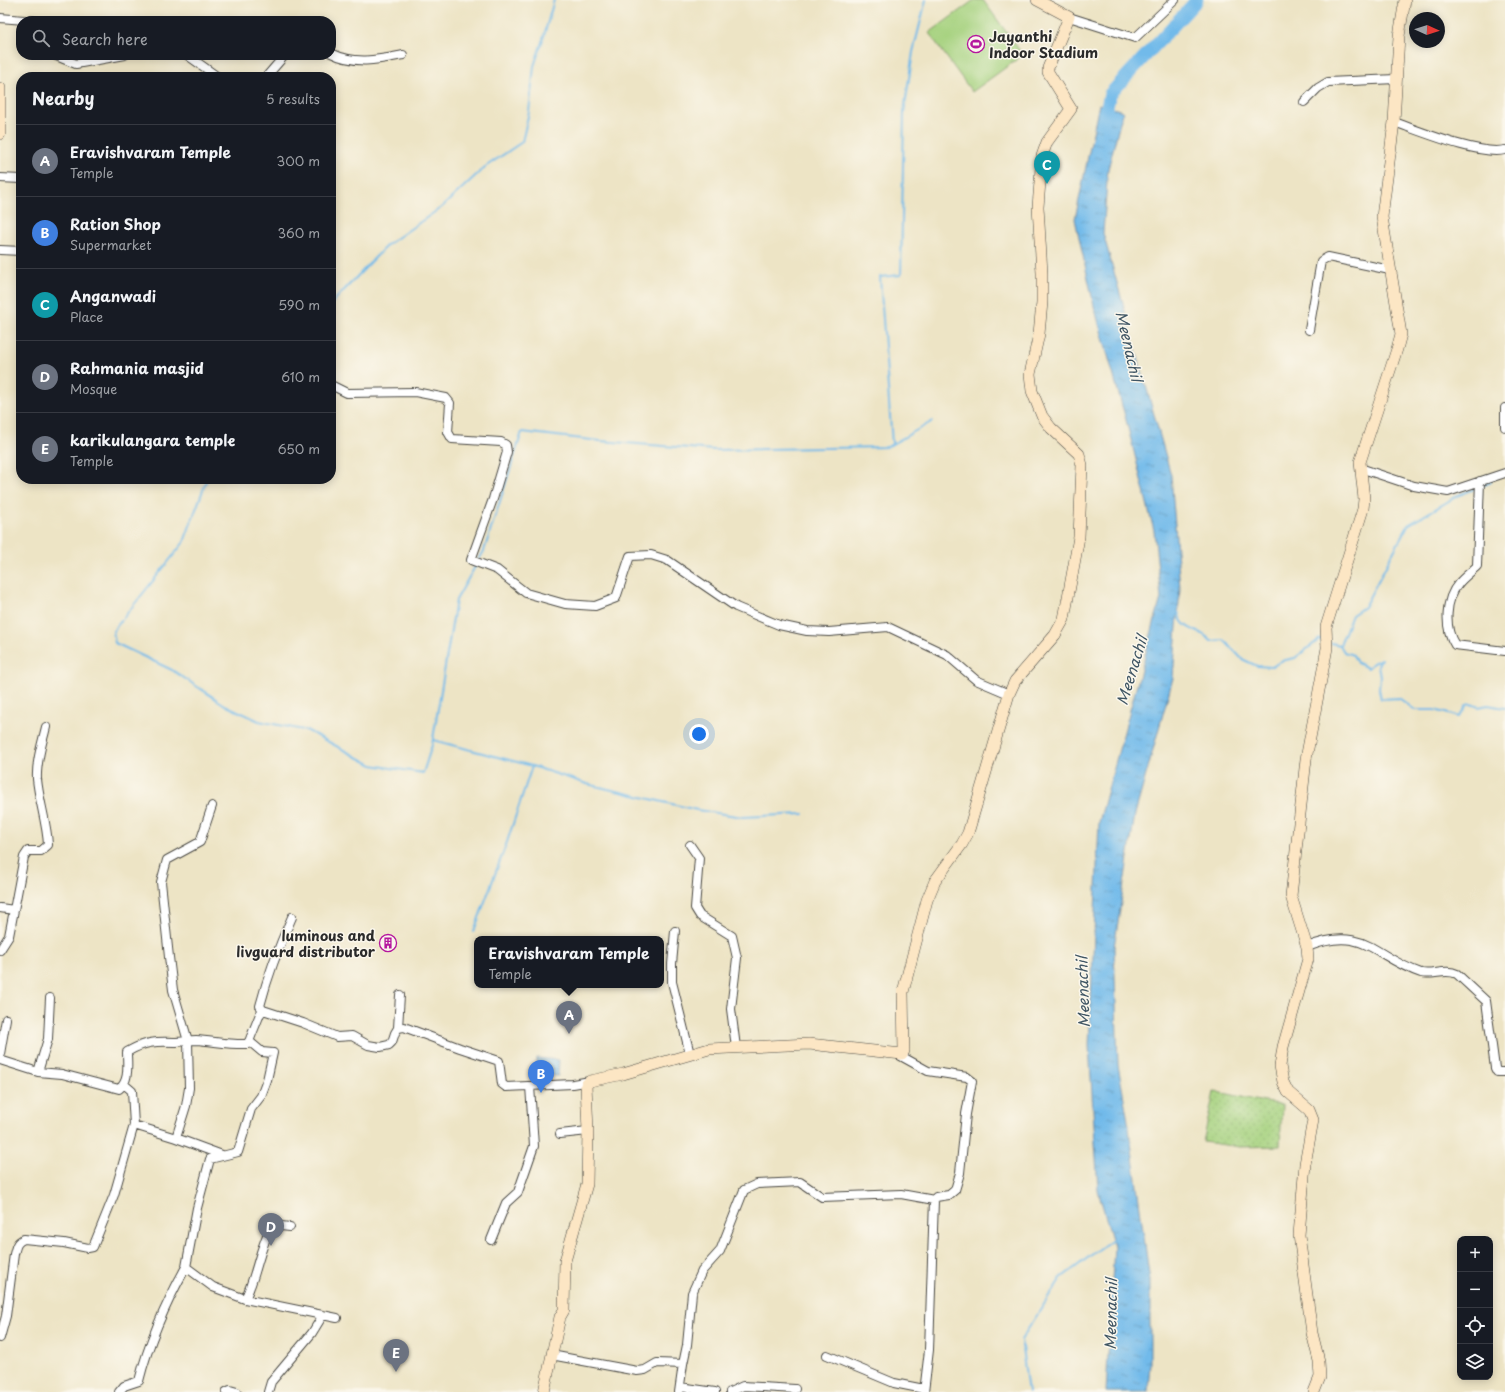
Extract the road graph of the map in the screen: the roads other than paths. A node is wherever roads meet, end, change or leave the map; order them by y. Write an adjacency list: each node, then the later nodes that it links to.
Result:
1 (1037, 0): 4 (main road)
2 (1175, 0): 4 (street)
3 (1405, 0): 15 (main road)
4 (1069, 17): 34 (main road)
5 (0, 18): 6 (street)
6 (16, 19)
7 (403, 55): 8 (street)
8 (336, 56)
9 (66, 60): 10 (street)
10 (98, 60)
11 (194, 60): 13 (street)
12 (281, 60): 14 (street)
13 (211, 72)
14 (270, 72)
15 (1396, 80): 17 (street); 18 (main road)
16 (0, 88): 19 (main road)
17 (1304, 102)
18 (1394, 122): 20 (street); 25 (main road)
19 (0, 134)
20 (1505, 150)
21 (0, 178): 22 (street)
22 (16, 178)
23 (0, 250): 24 (street)
24 (16, 251)
25 (1390, 270): 26 (street); 30 (main road)
26 (1309, 330)
27 (336, 388): 34 (street)
28 (1505, 408): 29 (street)
29 (1505, 427)
30 (1360, 468): 32 (street); 42 (main road)
31 (1505, 473): 32 (street)
32 (1480, 481): 33 (street)
33 (1505, 651)
34 (1009, 694): 54 (main road)
35 (46, 727): 39 (street)
36 (212, 806): 49 (street)
37 (690, 845): 51 (street)
38 (0, 908): 39 (street)
39 (14, 910): 43 (street)
40 (292, 917): 46 (street)
41 (676, 931): 53 (street)
42 (1307, 947): 57 (street); 87 (main road)
43 (0, 950)
44 (400, 995): 48 (street)
45 (50, 998): 56 (street)
46 (263, 1010): 48 (street); 50 (street)
47 (6, 1018): 52 (street)
48 (398, 1028): 60 (street)
49 (188, 1041): 50 (street); 59 (street); 64 (street)
50 (249, 1041): 65 (street)
51 (736, 1047): 53 (main road); 54 (main road)
52 (0, 1054)
53 (690, 1054): 58 (main road)
54 (899, 1055): 66 (street)
55 (0, 1060): 56 (street)
56 (38, 1072): 59 (street)
57 (1505, 1072)
58 (590, 1081): 60 (street); 62 (main road)
59 (124, 1085): 61 (street)
60 (530, 1086): 68 (street)
61 (134, 1125): 64 (street); 73 (street)
62 (588, 1131): 63 (street); 74 (main road)
63 (560, 1134)
64 (176, 1138): 65 (street)
65 (223, 1156): 69 (street)
66 (934, 1200): 76 (street); 79 (street)
67 (290, 1227): 70 (street)
68 (492, 1240)
69 (186, 1267): 70 (street); 80 (street)
70 (245, 1299): 71 (street)
71 (323, 1315): 72 (street); 83 (street)
72 (337, 1318)
73 (0, 1338)
74 (551, 1355): 76 (street); 84 (main road)
75 (828, 1355): 79 (street)
76 (683, 1364): 78 (street)
77 (795, 1389): 86 (street)
78 (680, 1390): 85 (street)
79 (924, 1390)
80 (120, 1392)
81 (226, 1392): 82 (street)
82 (237, 1392)
83 (268, 1392)
84 (544, 1392)
85 (715, 1392)
86 (730, 1392)
87 (1314, 1392)

